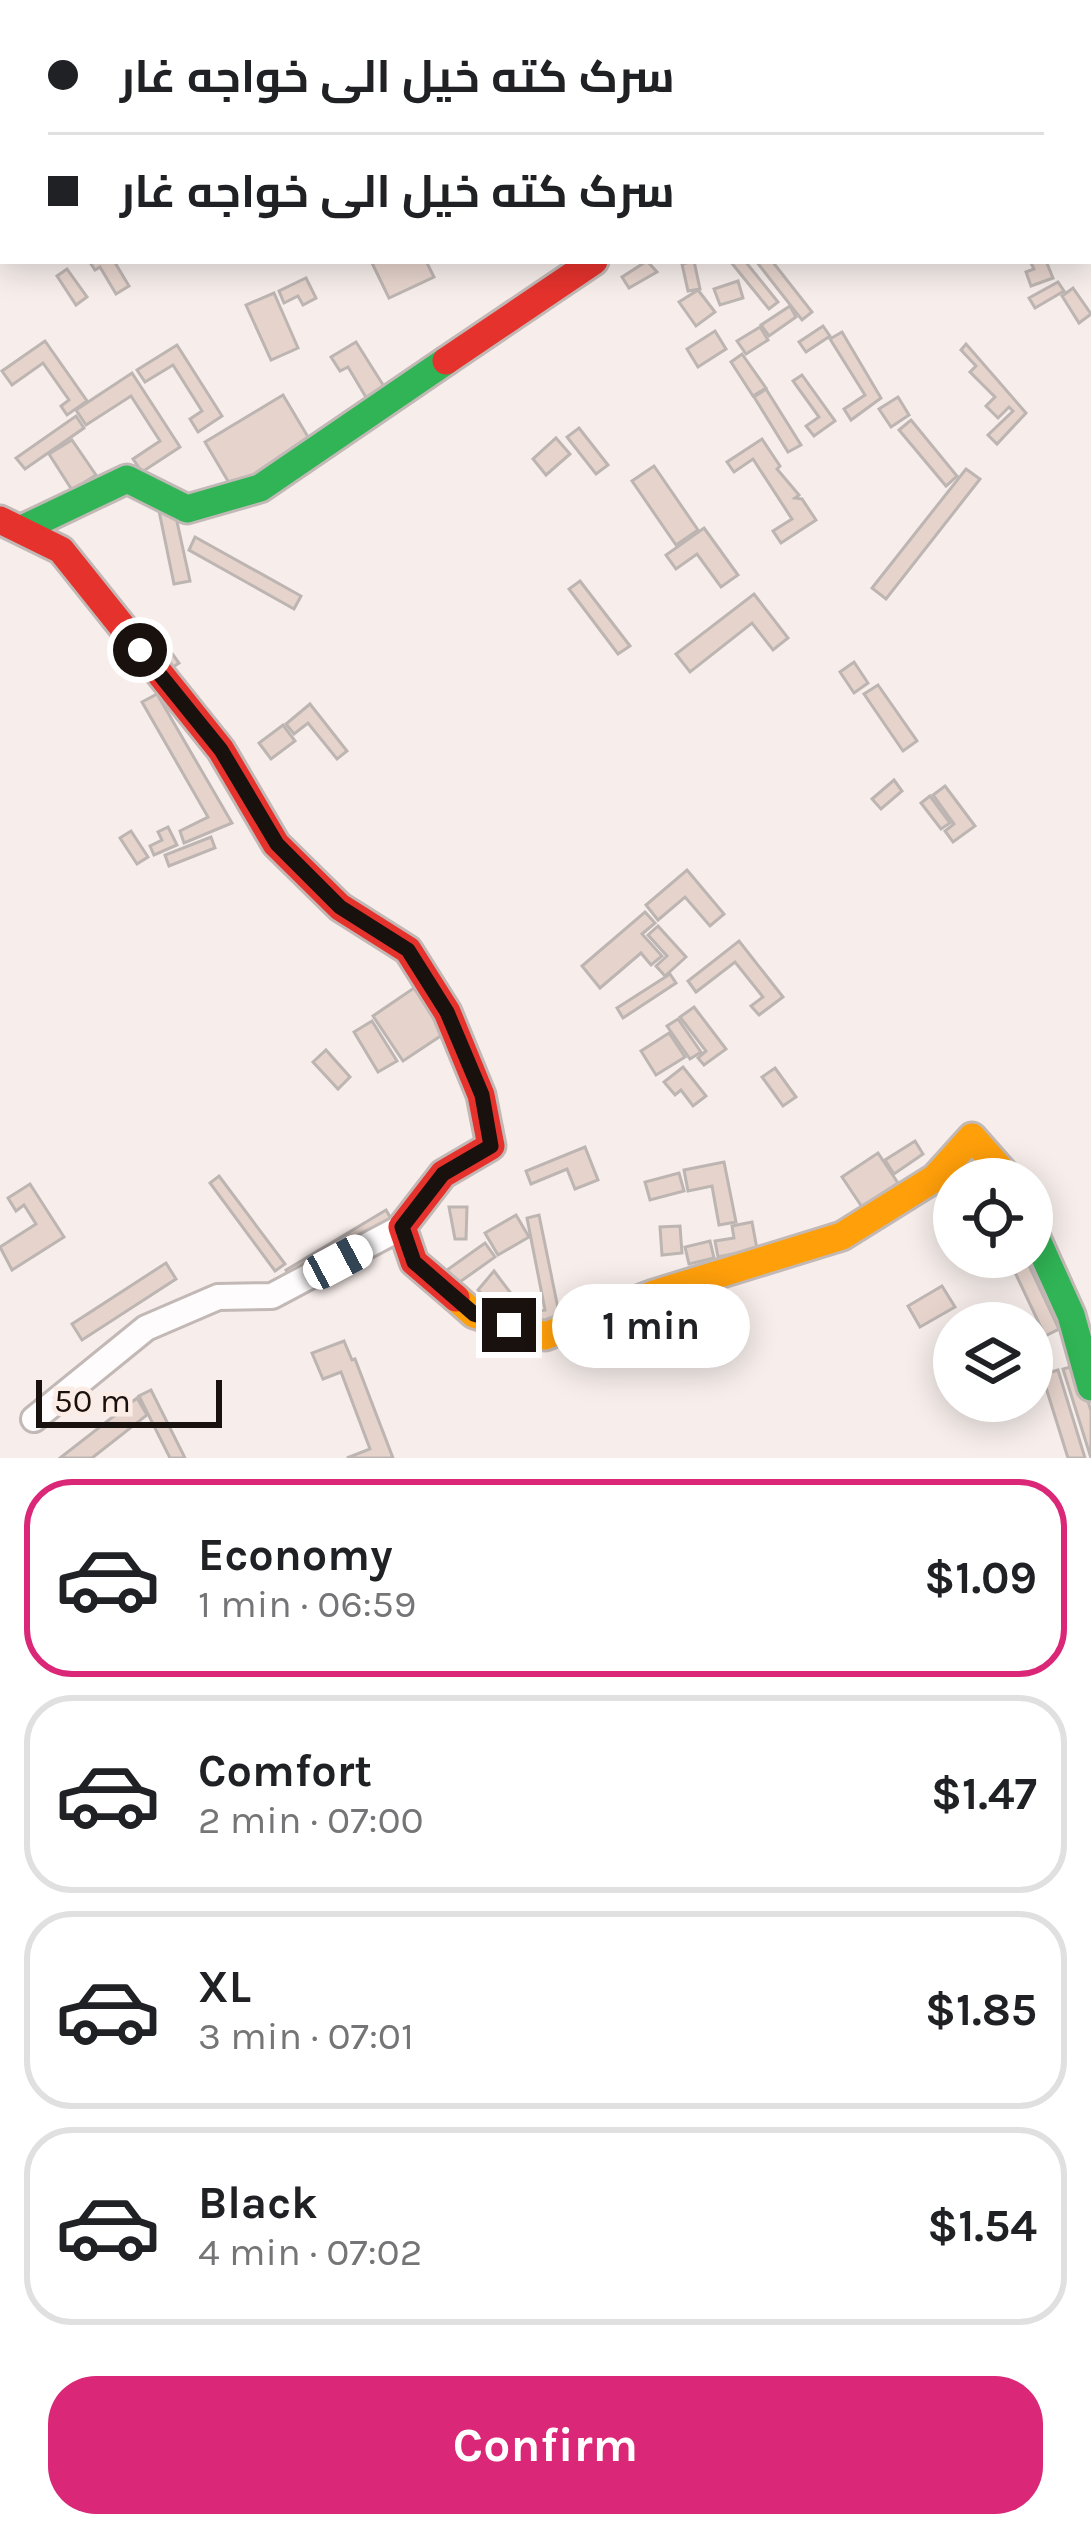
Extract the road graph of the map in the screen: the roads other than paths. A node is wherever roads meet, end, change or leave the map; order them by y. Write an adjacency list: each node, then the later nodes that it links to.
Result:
1 (590, 264): 2 (street)
2 (11, 525): 6 (street)
3 (953, 1158): 4 (street)
4 (990, 1158)
5 (933, 1179): 6 (street)
6 (402, 1227): 9 (street)
7 (1053, 1275): 8 (street)
8 (1091, 1387)
9 (34, 1419)

